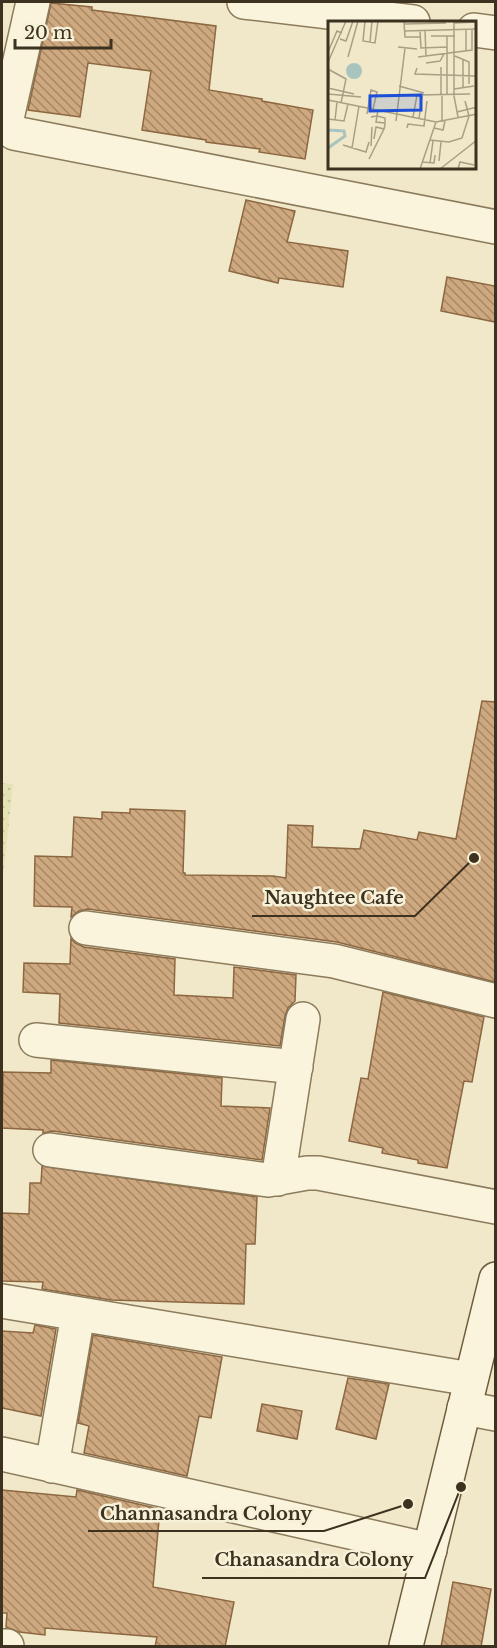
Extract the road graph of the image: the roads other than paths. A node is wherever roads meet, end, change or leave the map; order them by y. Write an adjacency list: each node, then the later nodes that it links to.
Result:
1 (33, 2): 6 (street)
2 (244, 2): 3 (street)
3 (405, 21)
4 (476, 30): 5 (street)
5 (495, 33)
6 (495, 226)
7 (86, 928): 8 (street)
8 (495, 1002)
9 (303, 1019): 11 (street)
10 (36, 1040): 11 (street)
11 (296, 1067): 13 (street)
12 (50, 1150): 13 (street)
13 (278, 1179): 14 (street)
14 (495, 1207)
15 (495, 1279): 18 (street)
16 (2, 1302): 17 (street)
17 (78, 1314): 18 (street); 21 (street)
18 (467, 1394): 19 (street); 22 (street)
19 (495, 1414)
20 (2, 1454): 21 (street)
21 (52, 1466): 22 (street)
22 (429, 1550): 25 (street)
23 (2, 1646): 24 (street)
24 (7, 1647)
25 (406, 1647)

